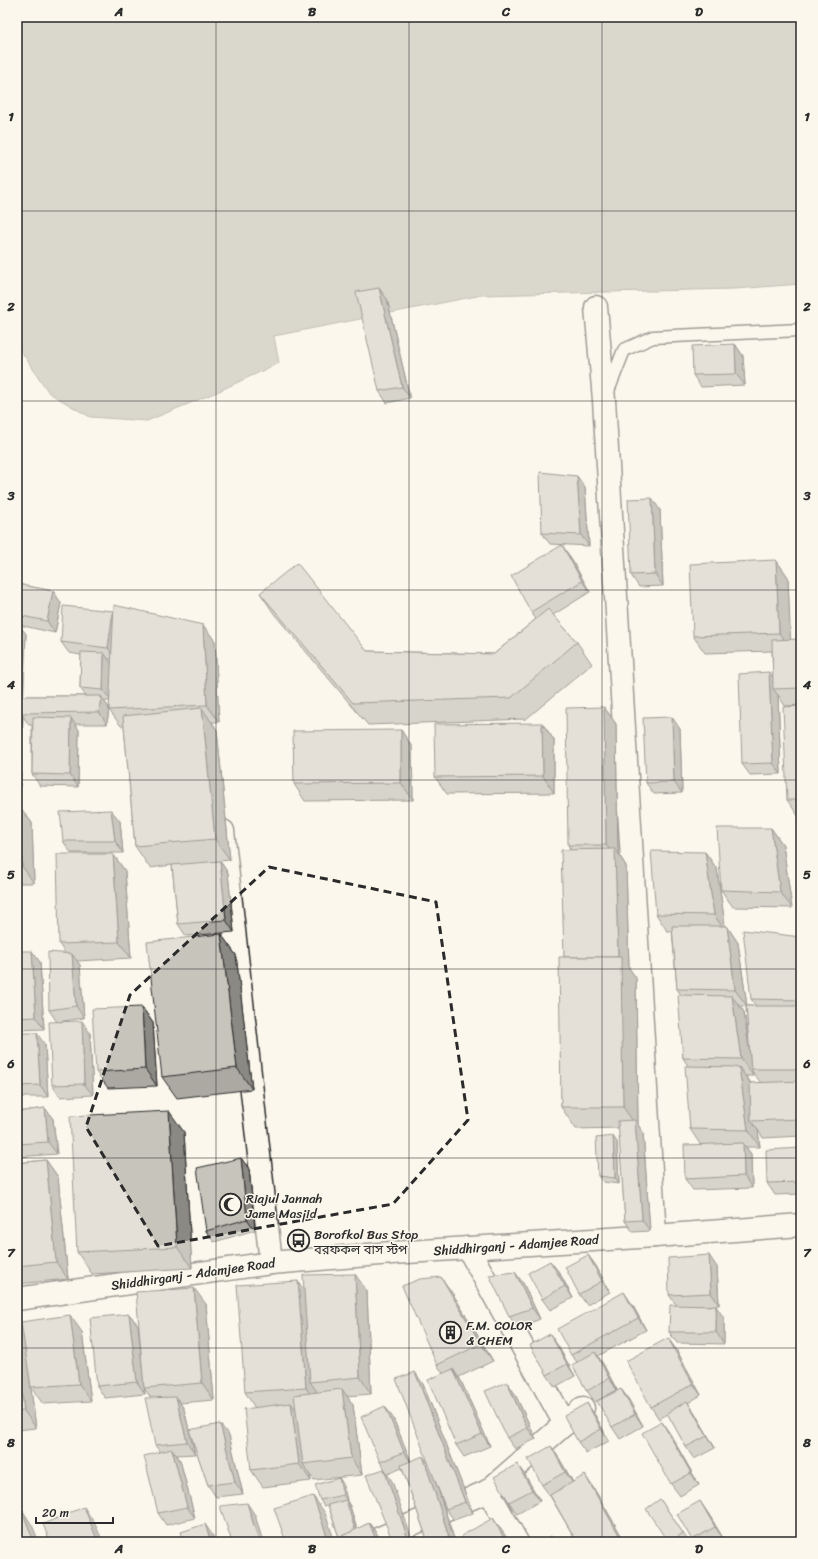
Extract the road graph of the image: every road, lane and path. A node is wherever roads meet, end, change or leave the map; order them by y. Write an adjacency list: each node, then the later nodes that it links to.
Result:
1 (596, 307): 3 (street)
2 (801, 330): 3 (lane)
3 (604, 400): 6 (street)
4 (221, 814): 8 (street)
5 (801, 1225): 6 (street, Shiddhirganj - Adamjee Road)
6 (655, 1236): 7 (street, Shiddhirganj - Adamjee Road)
7 (468, 1248): 8 (street, Shiddhirganj - Adamjee Road); 11 (street)
8 (271, 1263): 9 (street, Shiddhirganj - Adamjee Road)
9 (17, 1299)
10 (583, 1408): 11 (street)
11 (565, 1424): 12 (street)
12 (488, 1490): 13 (street); 14 (street)
13 (371, 1542)
14 (517, 1542)

